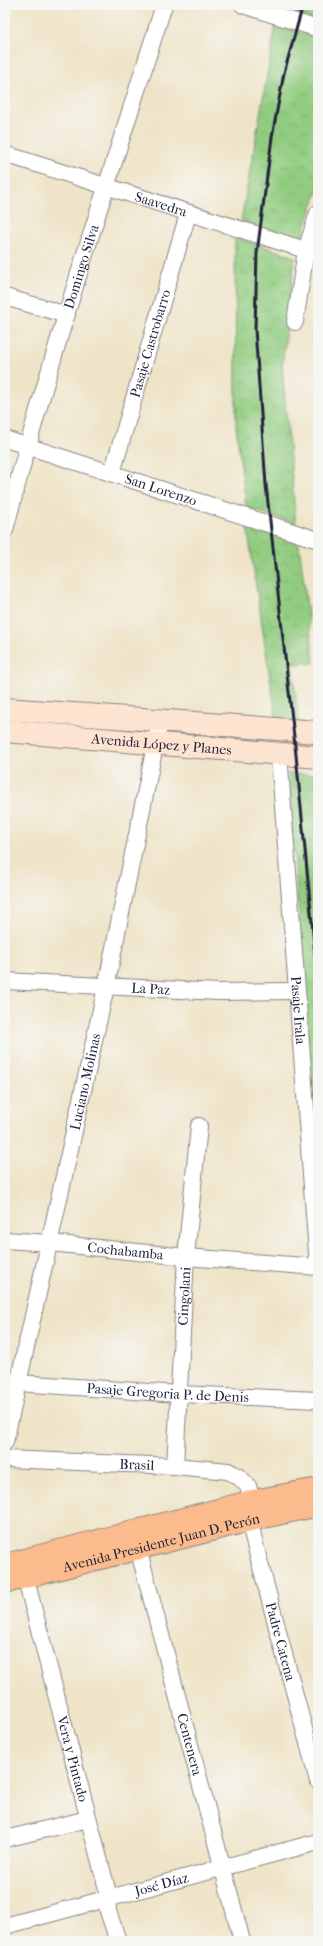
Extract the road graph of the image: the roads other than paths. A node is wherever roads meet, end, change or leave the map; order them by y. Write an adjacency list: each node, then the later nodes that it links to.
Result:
1 (164, 5): 6 (street, Domingo Silva)
2 (243, 5): 3 (street)
3 (267, 9): 4 (street)
4 (318, 29)
5 (5, 154): 6 (street, Saavedra)
6 (107, 187): 8 (street, Saavedra); 11 (street, Domingo Silva)
7 (318, 213): 9 (street)
8 (188, 214): 9 (street, Saavedra); 15 (street, Pasaje Castrobarro)
9 (312, 252): 12 (street)
10 (5, 297): 11 (street)
11 (66, 315): 14 (street, Domingo Silva)
12 (295, 322)
13 (5, 439): 14 (street, San Lorenzo)
14 (27, 446): 15 (street, San Lorenzo); 16 (street, Domingo Silva)
15 (112, 473): 17 (street, San Lorenzo)
16 (5, 530)
17 (318, 540)
18 (5, 709): 19 (main road, Avenida López y Planes)
19 (160, 721): 21 (main road, Avenida López y Planes); 22 (street, Luciano Molinas)
20 (5, 731): 22 (main road, Avenida López y Planes)
21 (318, 732)
22 (156, 744): 23 (main road, Avenida López y Planes); 26 (street, Luciano Molinas)
23 (278, 754): 24 (main road, Avenida López y Planes); 27 (street, Pasaje Irala)
24 (318, 757)
25 (5, 981): 26 (street, La Paz)
26 (106, 987): 27 (street, La Paz); 30 (street, Luciano Molinas)
27 (296, 991): 32 (street, Pasaje Irala)
28 (199, 1126): 31 (street, Cingolani)
29 (5, 1240): 30 (street, Cochabamba)
30 (50, 1243): 31 (street, Cochabamba); 33 (street, Luciano Molinas)
31 (186, 1257): 32 (street, Cochabamba); 34 (street, Cingolani)
32 (318, 1266)
33 (18, 1383): 34 (street, Pasaje Gregoria P. de Denis); 36 (street, Luciano Molinas)
34 (179, 1394): 35 (street, Pasaje Gregoria P. de Denis); 38 (street, Cingolani)
35 (318, 1400)
36 (5, 1442)
37 (5, 1459): 38 (street, Brasil)
38 (175, 1466): 41 (street, Brasil)
39 (318, 1490): 41 (main road, Avenida Presidente Juan D. Perón)
40 (318, 1505): 41 (main road, Avenida Presidente Juan D. Perón)
41 (251, 1511): 42 (main road, Avenida Presidente Juan D. Perón); 43 (main road, Avenida Presidente Juan D. Perón); 45 (street, Padre Catena)
42 (138, 1548): 44 (main road, Avenida Presidente Juan D. Perón); 49 (street, Centenera)
43 (5, 1565)
44 (15, 1579): 46 (street, Vera y Pintado)
45 (318, 1781)
46 (88, 1819): 47 (street); 50 (street, Vera y Pintado)
47 (5, 1840)
48 (318, 1842): 49 (street, José Díaz)
49 (222, 1867): 50 (street, José Díaz); 53 (street, Centenera)
50 (107, 1898): 51 (street, José Díaz); 52 (street, Vera y Pintado)
51 (5, 1926)
52 (118, 1941)
53 (242, 1941)

